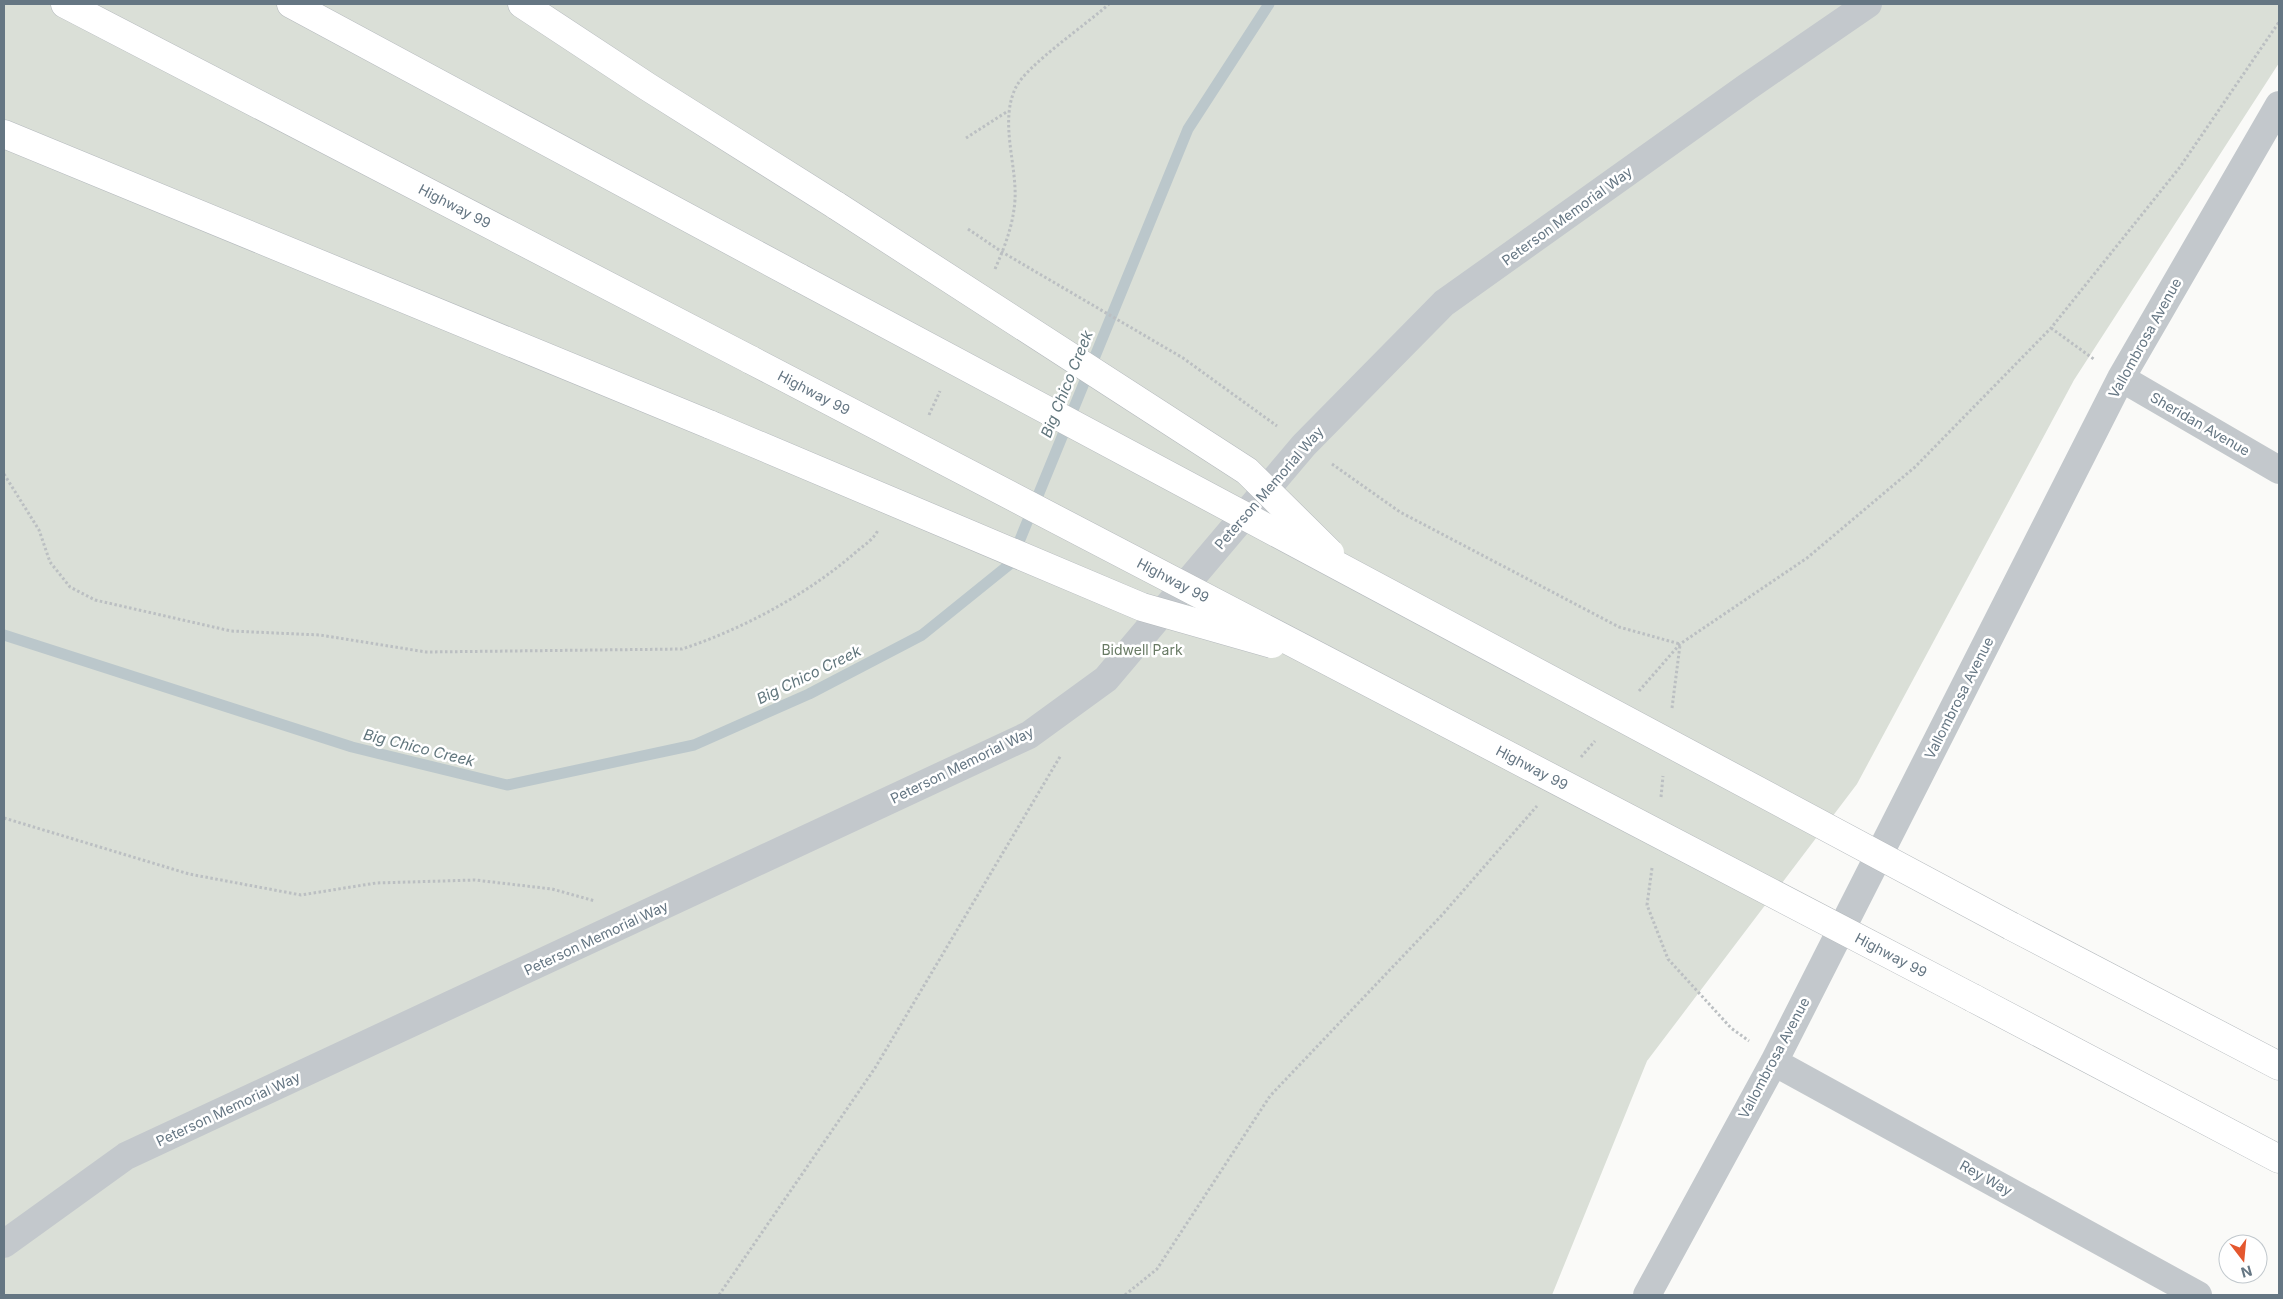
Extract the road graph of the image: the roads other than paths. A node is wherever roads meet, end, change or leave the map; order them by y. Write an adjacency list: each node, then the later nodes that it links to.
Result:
1 (65, 4): 10 (highway, Highway 99, bridge)
2 (291, 4): 9 (highway, bridge)
3 (522, 4): 9 (highway, bridge)
4 (1868, 4): 14 (street, Peterson Memorial Way)
5 (2279, 105): 7 (street, Vallombrosa Avenue)
6 (4, 134): 10 (highway, bridge)
7 (2121, 378): 8 (street, Sheridan Avenue); 11 (street, Vallombrosa Avenue)
8 (2279, 470)
9 (1350, 573): 12 (highway, bridge)
10 (1326, 659): 13 (highway, Highway 99, bridge)
11 (1774, 1062): 15 (street, Vallombrosa Avenue); 16 (street, Rey Way)
12 (2279, 1066)
13 (2279, 1159)
14 (4, 1244)
15 (1647, 1295)
16 (2198, 1295)

